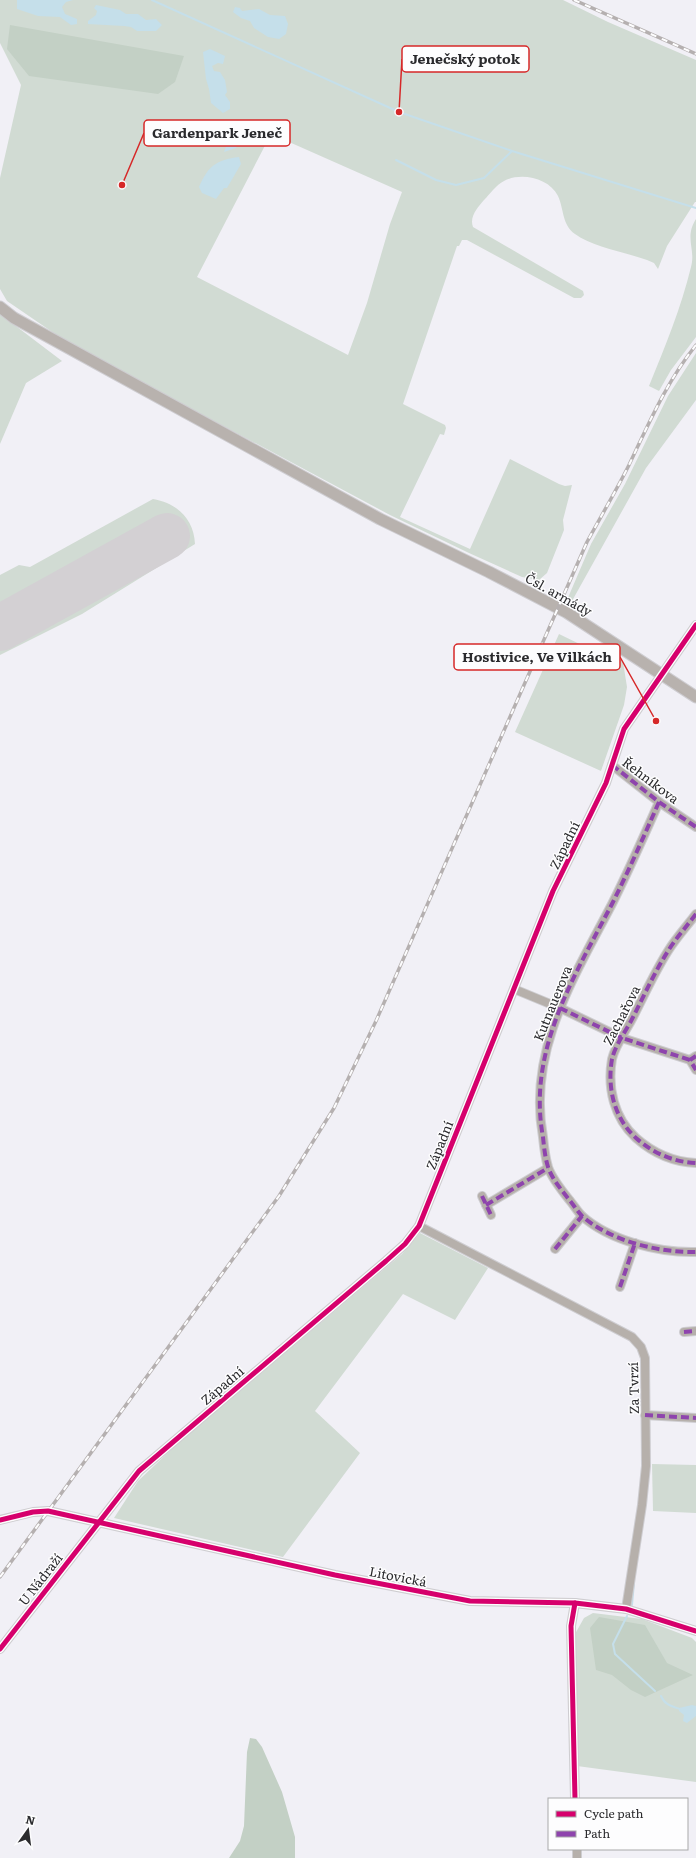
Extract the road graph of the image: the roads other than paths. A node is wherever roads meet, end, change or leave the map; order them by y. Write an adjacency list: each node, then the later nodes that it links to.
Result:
1 (0, 307): 3 (main road, Čsl. armády)
2 (696, 625): 3 (street, Západní)
3 (662, 675): 4 (main road, Čsl. armády); 5 (street, Západní)
4 (696, 697)
5 (612, 765): 6 (street, Řehníkova); 9 (street, Západní)
6 (659, 802): 7 (street, Řehníkova); 10 (street, Kutnauerova)
7 (696, 827)
8 (695, 917): 11 (street, Zachařova)
9 (514, 988): 10 (street); 20 (street, Západní)
10 (560, 1008): 11 (street); 15 (street, Kutnauerova)
11 (622, 1038): 12 (street); 14 (street, Zachařova)
12 (693, 1058): 13 (street)
13 (696, 1070)
14 (696, 1163)
15 (548, 1168): 17 (street); 19 (street, Kutnauerova)
16 (482, 1196): 17 (street)
17 (486, 1205): 18 (street)
18 (491, 1215)
19 (582, 1216): 21 (street, Kutnauerova); 22 (street)
20 (419, 1226): 27 (street, Za Tvrzí); 30 (street, Západní)
21 (635, 1243): 23 (street, Kutnauerova); 24 (street)
22 (555, 1249)
23 (696, 1252)
24 (620, 1287)
25 (696, 1331): 26 (street)
26 (684, 1332)
27 (645, 1415): 28 (street); 32 (street, Za Tvrzí)
28 (696, 1418)
29 (0, 1520): 30 (street, Litovická)
30 (98, 1523): 31 (street, Litovická); 34 (street, U Nádraží)
31 (575, 1603): 32 (street, Litovická); 35 (street)
32 (626, 1609): 33 (street, Litovická)
33 (696, 1631)
34 (0, 1649)
35 (575, 1798)

